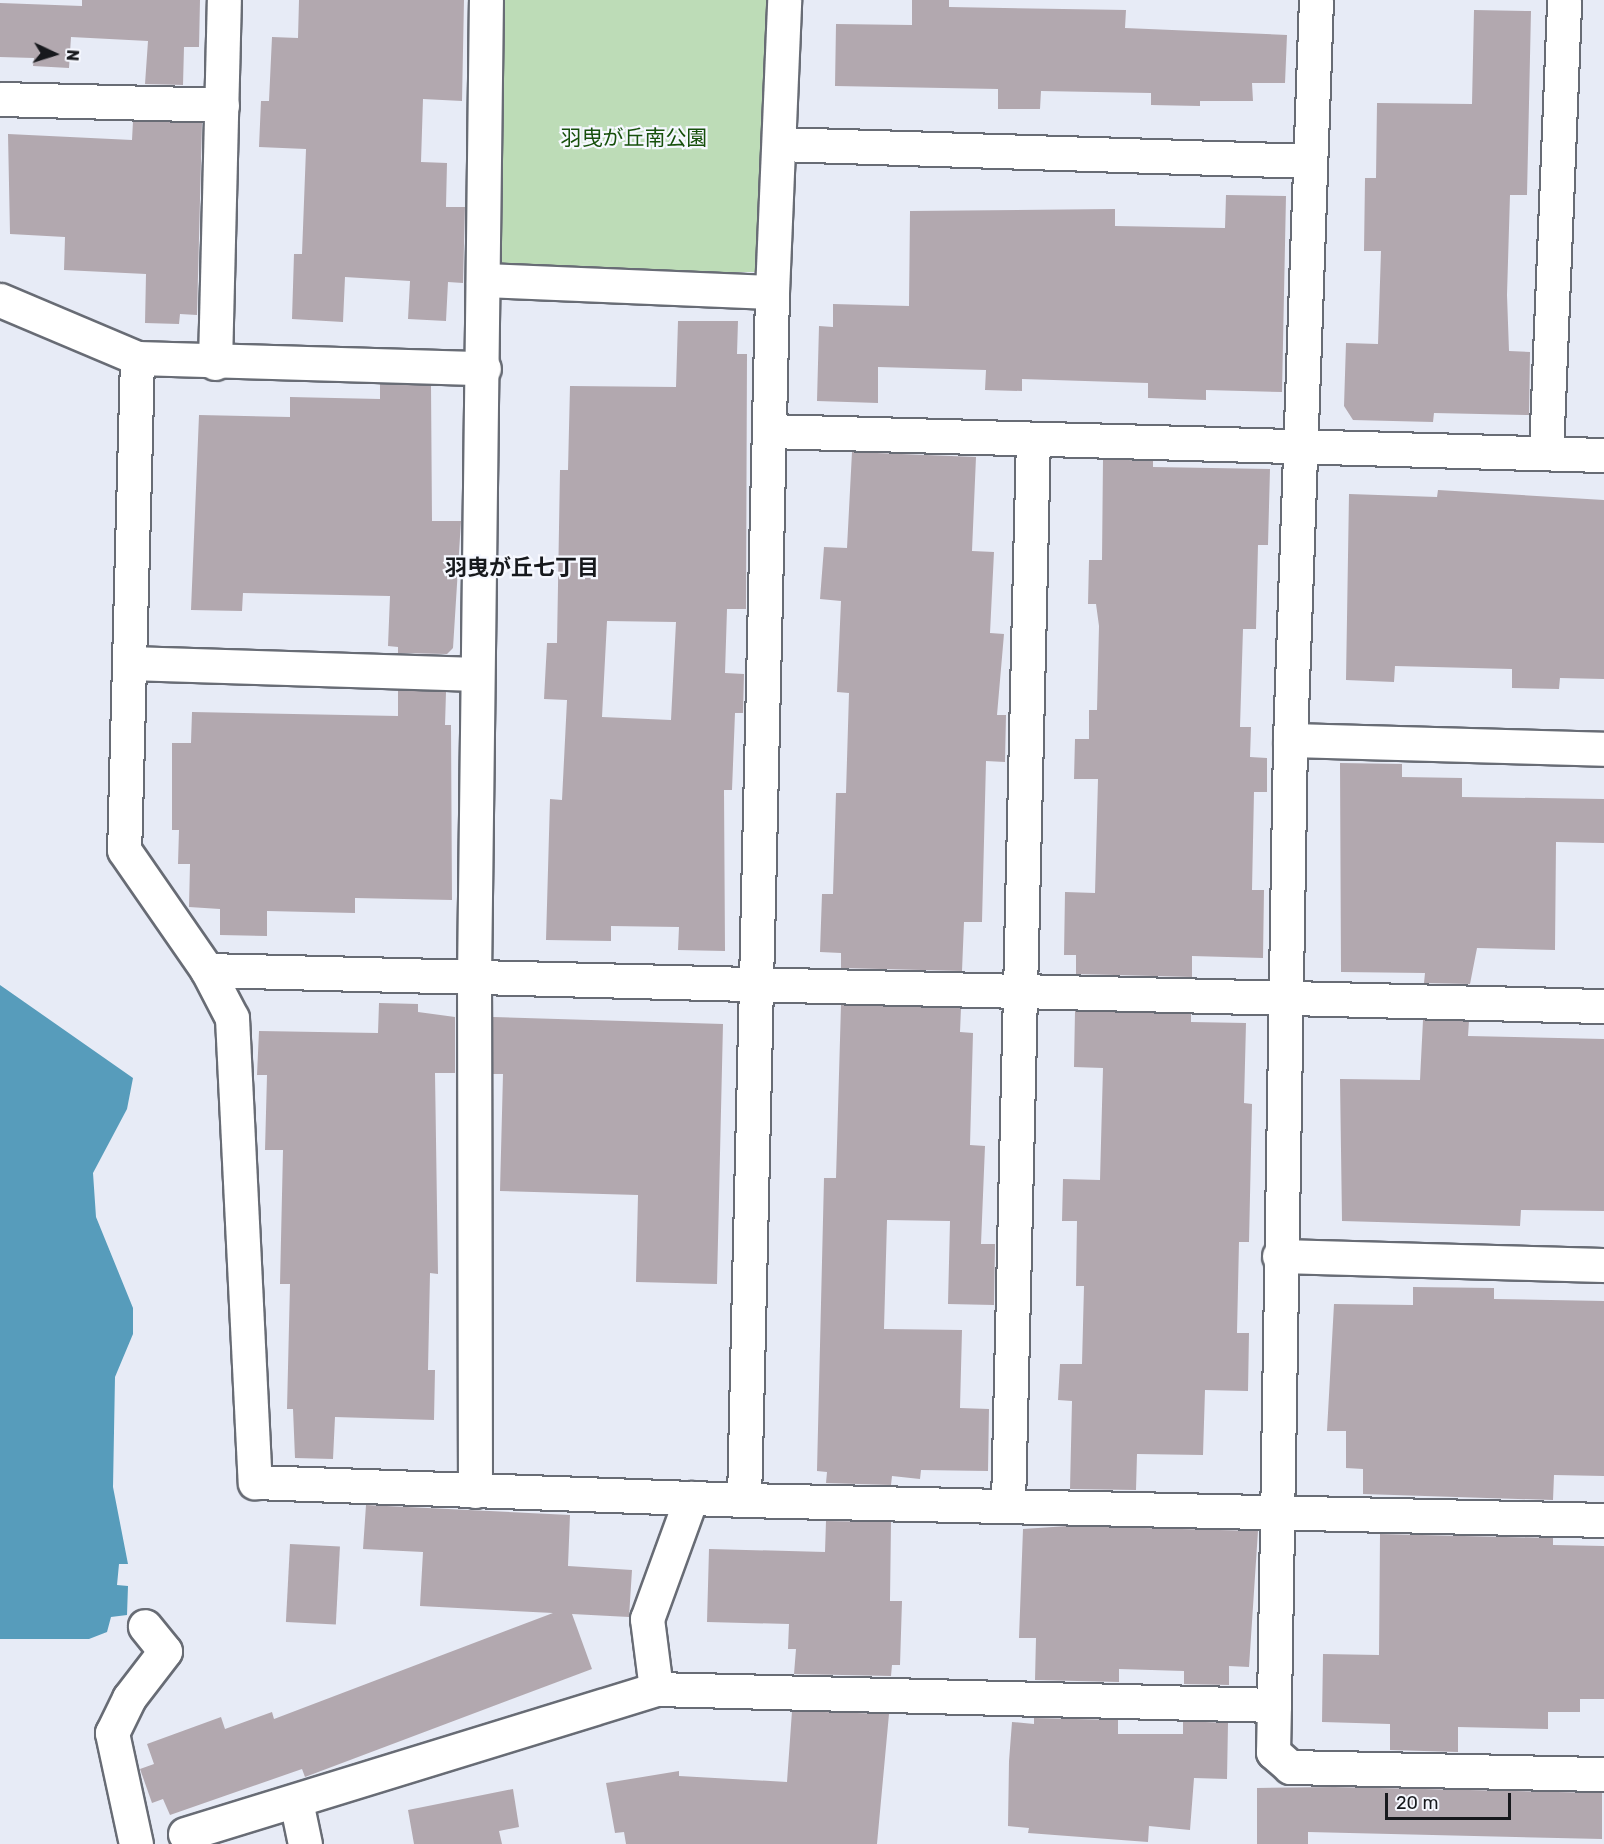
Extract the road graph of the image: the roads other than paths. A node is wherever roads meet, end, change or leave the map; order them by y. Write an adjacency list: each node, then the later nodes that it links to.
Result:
1 (224, 0): 7 (street)
2 (486, 0): 10 (street)
3 (784, 0): 8 (street)
4 (1316, 0): 9 (street)
5 (1564, 0): 19 (street)
6 (0, 99): 7 (street)
7 (222, 105): 14 (street)
8 (779, 144): 9 (street); 11 (street)
9 (1310, 161): 18 (street)
10 (483, 280): 11 (street); 15 (street)
11 (772, 292): 16 (street)
12 (0, 300): 13 (street)
13 (137, 358): 14 (street); 21 (street)
14 (215, 363): 15 (street)
15 (484, 368): 22 (street)
16 (769, 431): 17 (street); 27 (street)
17 (1033, 439): 18 (street); 28 (street)
18 (1300, 447): 19 (street); 23 (street)
19 (1546, 453): 20 (street)
20 (1604, 455)
21 (130, 663): 22 (street); 25 (street)
22 (477, 674): 26 (street)
23 (1290, 740): 24 (street); 29 (street)
24 (1604, 749)
25 (207, 970): 26 (street); 33 (street)
26 (474, 978): 27 (street); 33 (street)
27 (756, 989): 28 (street); 35 (street)
28 (1022, 993): 29 (street); 36 (street)
29 (1289, 998): 30 (street); 31 (street)
30 (1604, 1006)
31 (1279, 1256): 32 (street); 37 (street)
32 (1604, 1265)
33 (475, 1491): 34 (street)
34 (691, 1498): 35 (street); 40 (street)
35 (744, 1500): 36 (street)
36 (1008, 1505): 37 (street)
37 (1280, 1511): 38 (street); 41 (street)
38 (1604, 1520)
39 (145, 1626): 45 (street)
40 (656, 1689): 41 (street); 43 (street)
41 (1274, 1706): 42 (street)
42 (1604, 1774)
43 (296, 1801): 44 (street); 46 (street)
44 (185, 1834)
45 (136, 1844)
46 (305, 1844)

